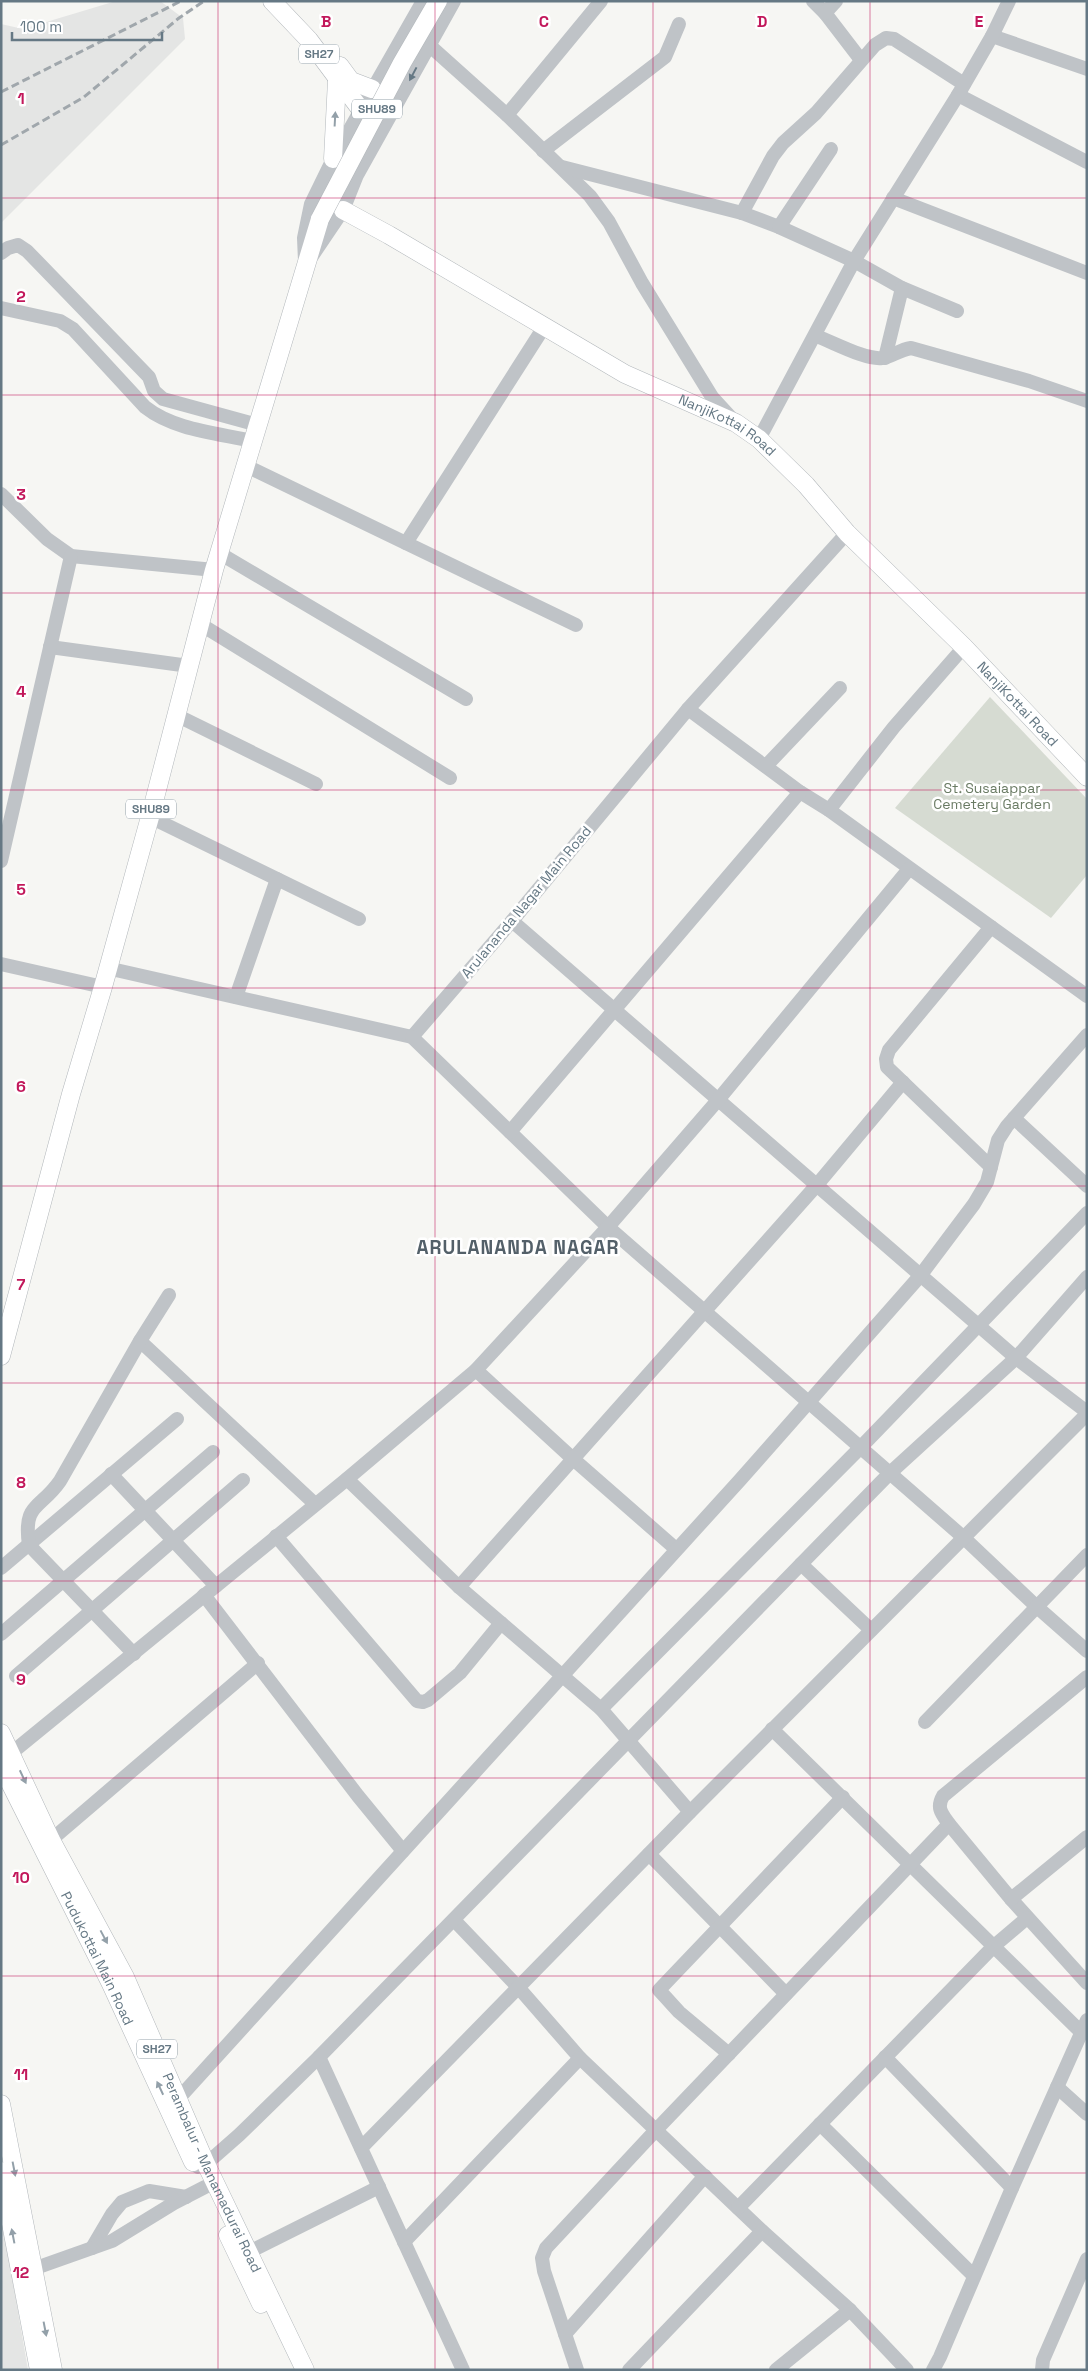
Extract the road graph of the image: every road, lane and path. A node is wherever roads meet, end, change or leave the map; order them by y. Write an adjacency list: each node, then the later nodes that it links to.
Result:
1 (272, 1): 17 (main road, SH27)
2 (285, 1): 19 (main road, SH27)
3 (424, 1): 12 (street)
4 (438, 1): 33 (main road, SHU89, bridge)
5 (454, 1): 14 (street)
6 (601, 1): 21 (street)
7 (813, 1): 10 (street)
8 (836, 1): 10 (street)
9 (1009, 1): 13 (street)
10 (826, 13): 15 (street)
11 (679, 24): 23 (street)
12 (406, 32): 14 (street); 19 (street)
13 (992, 36): 16 (street); 18 (street)
14 (429, 44): 21 (street); 28 (street, one-way to 28)
15 (862, 60): 18 (street); 29 (street)
16 (1087, 69)
17 (338, 80): 20 (main road, SH27); 24 (main road, one-way to 17)
18 (961, 89): 25 (street); 27 (street)
19 (372, 90): 20 (street)
20 (361, 110): 24 (street)
21 (507, 115): 23 (street)
22 (831, 149): 30 (street)
23 (543, 151): 26 (street)
24 (334, 159): 33 (street)
25 (1087, 162)
26 (562, 167): 29 (street); 42 (street)
27 (893, 198): 32 (street); 34 (street)
28 (343, 210): 33 (street); 38 (main road, NanjiKottai Road)
29 (742, 213): 30 (street)
30 (779, 226): 32 (street)
31 (1, 253): 43 (street)
32 (854, 261): 35 (street); 39 (street)
33 (306, 264): 43 (main road, SHU89)
34 (1087, 273)
35 (902, 288): 37 (street); 40 (street)
36 (1, 308): 43 (street)
37 (957, 311)
38 (544, 327): 42 (main road, NanjiKottai Road); 48 (street)
39 (816, 336): 40 (street); 44 (street)
40 (885, 358): 41 (street)
41 (1087, 402)
42 (736, 423): 44 (main road, NanjiKottai Road)
43 (255, 433): 45 (main road, SHU89)
44 (759, 439): 47 (main road, NanjiKottai Road)
45 (244, 465): 48 (street); 49 (main road, SHU89)
46 (1, 494): 50 (street)
47 (847, 533): 55 (main road, NanjiKottai Road); 59 (street, Arulananda Nagar Main Road)
48 (406, 543): 53 (street)
49 (219, 553): 51 (main road, SHU89); 58 (street)
50 (71, 556): 51 (street); 54 (street)
51 (214, 570): 52 (main road, SHU89)
52 (200, 624): 56 (main road, SHU89); 63 (street)
53 (576, 625)
54 (50, 647): 56 (street); 68 (street)
55 (964, 648): 62 (main road, NanjiKottai Road); 66 (street)
56 (189, 666): 60 (main road, SHU89)
57 (840, 688): 61 (street)
58 (466, 699)
59 (688, 709): 61 (street); 72 (street, Arulananda Nagar Main Road)
60 (176, 714): 64 (street); 67 (main road, SHU89)
61 (766, 766): 65 (street)
62 (1087, 777)
63 (450, 778)
64 (316, 784)
65 (800, 792): 66 (street); 79 (street)
66 (829, 810): 69 (street)
67 (150, 817): 70 (street); 75 (main road, SHU89)
68 (1, 862)
69 (909, 869): 73 (street); 83 (street)
70 (277, 880): 71 (street); 78 (street)
71 (359, 920)
72 (512, 921): 79 (street); 81 (street, Arulananda Nagar Main Road)
73 (990, 927): 77 (street); 82 (street)
74 (1, 964): 76 (street)
75 (107, 968): 76 (main road, SHU89); 78 (street)
76 (103, 986): 97 (main road, SHU89)
77 (1087, 996)
78 (236, 997): 81 (street)
79 (615, 1010): 83 (street); 85 (street)
80 (1087, 1035): 84 (street)
81 (412, 1036): 85 (street)
82 (903, 1082): 86 (street); 87 (street)
83 (718, 1100): 87 (street); 90 (street)
84 (1014, 1118): 86 (street); 88 (street)
85 (510, 1132): 90 (street)
86 (991, 1167): 91 (street)
87 (816, 1186): 91 (street); 94 (street)
88 (1087, 1186)
89 (1087, 1214): 95 (street)
90 (608, 1227): 94 (street); 99 (street)
91 (920, 1276): 95 (street); 100 (street)
92 (1087, 1277): 98 (street)
93 (169, 1295): 96 (street)
94 (705, 1311): 100 (street); 105 (street)
95 (978, 1324): 98 (street); 103 (street)
96 (140, 1341): 110 (street); 115 (street)
97 (1, 1356)
98 (1016, 1358): 101 (street); 106 (street)
99 (476, 1370): 105 (street); 108 (street)
100 (808, 1403): 103 (street); 116 (street)
101 (1087, 1413): 113 (street)
102 (177, 1418): 107 (street)
103 (860, 1448): 106 (street); 135 (street)
104 (213, 1452): 111 (street)
105 (572, 1458): 116 (street); 122 (street)
106 (890, 1473): 113 (street); 118 (street)
107 (111, 1474): 111 (street); 115 (street)
108 (347, 1479): 110 (street); 122 (street)
109 (243, 1480): 114 (street)
110 (315, 1504): 112 (street)
111 (145, 1510): 114 (street); 120 (street)
112 (276, 1536): 121 (street); 126 (street)
113 (963, 1537): 124 (street); 127 (street)
114 (173, 1540): 121 (street); 125 (street)
115 (29, 1544): 119 (street); 120 (street)
116 (676, 1549): 132 (street)
117 (1087, 1555): 124 (street)
118 (801, 1564): 127 (street); 139 (street)
119 (1, 1568)
120 (63, 1580): 125 (street); 128 (street)
121 (216, 1586): 123 (street)
122 (459, 1587): 126 (street)
123 (204, 1595): 130 (street); 131 (street)
124 (1037, 1607): 129 (street); 136 (street)
125 (92, 1610): 130 (street); 133 (street)
126 (501, 1623): 132 (street)
127 (871, 1630): 137 (street)
128 (1, 1634)
129 (1087, 1651)
130 (134, 1654): 140 (street)
131 (258, 1663): 145 (street); 146 (street)
132 (562, 1675): 135 (street); 146 (street)
133 (16, 1676)
134 (1087, 1677): 143 (street)
135 (601, 1710): 139 (street)
136 (925, 1722)
137 (772, 1729): 141 (street); 142 (street)
138 (1, 1733): 140 (main road, Perambalur - Manamadurai Road / SH27)
139 (628, 1742): 142 (street); 151 (street)
140 (5, 1760): 145 (main road, Perambalur - Manamadurai Road / SH27, one-way to 145); 155 (main road, Pudukottai Main Road / SH27)
141 (843, 1797): 148 (street); 152 (street)
142 (690, 1812): 147 (street)
143 (949, 1824): 148 (street); 149 (street)
144 (1087, 1837): 149 (street)
145 (52, 1840): 155 (main road, Perambalur - Manamadurai Road / SH27, one-way to 155)
146 (403, 1851): 164 (street)
147 (649, 1854): 152 (street); 156 (street)
148 (912, 1864): 153 (street); 157 (street)
149 (1011, 1899): 150 (street)
150 (1027, 1918): 153 (street); 154 (street)
151 (454, 1920): 156 (street); 160 (street)
152 (718, 1928): 157 (street); 159 (street)
153 (994, 1946): 158 (street); 161 (street)
154 (1085, 1979)
155 (118, 1980): 164 (main road, Perambalur - Manamadurai Road / SH27); 170 (main road, Pudukottai Main Road / SH27, one-way to 155)
156 (518, 1986): 162 (street); 169 (street)
157 (786, 1994): 159 (street)
158 (1084, 2026): 163 (street)
159 (729, 2054): 168 (street)
160 (318, 2057): 169 (street); 170 (street)
161 (885, 2057): 167 (street); 175 (street)
162 (580, 2058): 168 (street); 179 (street)
163 (1057, 2087): 166 (street); 175 (street)
164 (179, 2098): 170 (main road, Perambalur - Manamadurai Road / SH27)
165 (1, 2104): 183 (main road, one-way to 183)
166 (1087, 2114)
167 (820, 2124): 177 (street); 184 (street)
168 (656, 2130): 172 (street); 187 (street)
169 (361, 2148): 174 (street)
170 (201, 2166): 173 (main road, Pudukottai Main Road / SH27); 181 (main road, Perambalur - Manamadurai Road / SH27)
171 (1, 2171): 188 (main road, one-way to 171)
172 (705, 2176): 177 (street); 187 (street)
173 (205, 2187): 176 (street); 186 (main road, Pudukottai Main Road / SH27)
174 (379, 2187): 179 (street); 181 (street)
175 (1012, 2188): 184 (street)
176 (186, 2196): 180 (street); 180 (street)
177 (738, 2208): 178 (street)
178 (762, 2231): 185 (street); 194 (street)
179 (404, 2242): 192 (street)
180 (92, 2248): 183 (street)
181 (250, 2252): 186 (main road, Perambalur - Manamadurai Road / SH27)
182 (1087, 2260): 198 (street)
183 (33, 2269): 189 (main road, one-way to 189)
184 (974, 2276): 197 (street)
185 (850, 2310): 195 (street); 196 (street)
186 (275, 2319): 190 (main road, Pudukottai Main Road / SH27); 191 (main road, Perambalur - Manamadurai Road / SH27)
187 (565, 2334): 193 (street)
188 (39, 2370)
189 (53, 2370)
190 (292, 2370)
191 (305, 2370)
192 (463, 2370)
193 (578, 2370)
194 (630, 2370)
195 (776, 2370)
196 (907, 2370)
197 (933, 2370)
198 (1042, 2370)

